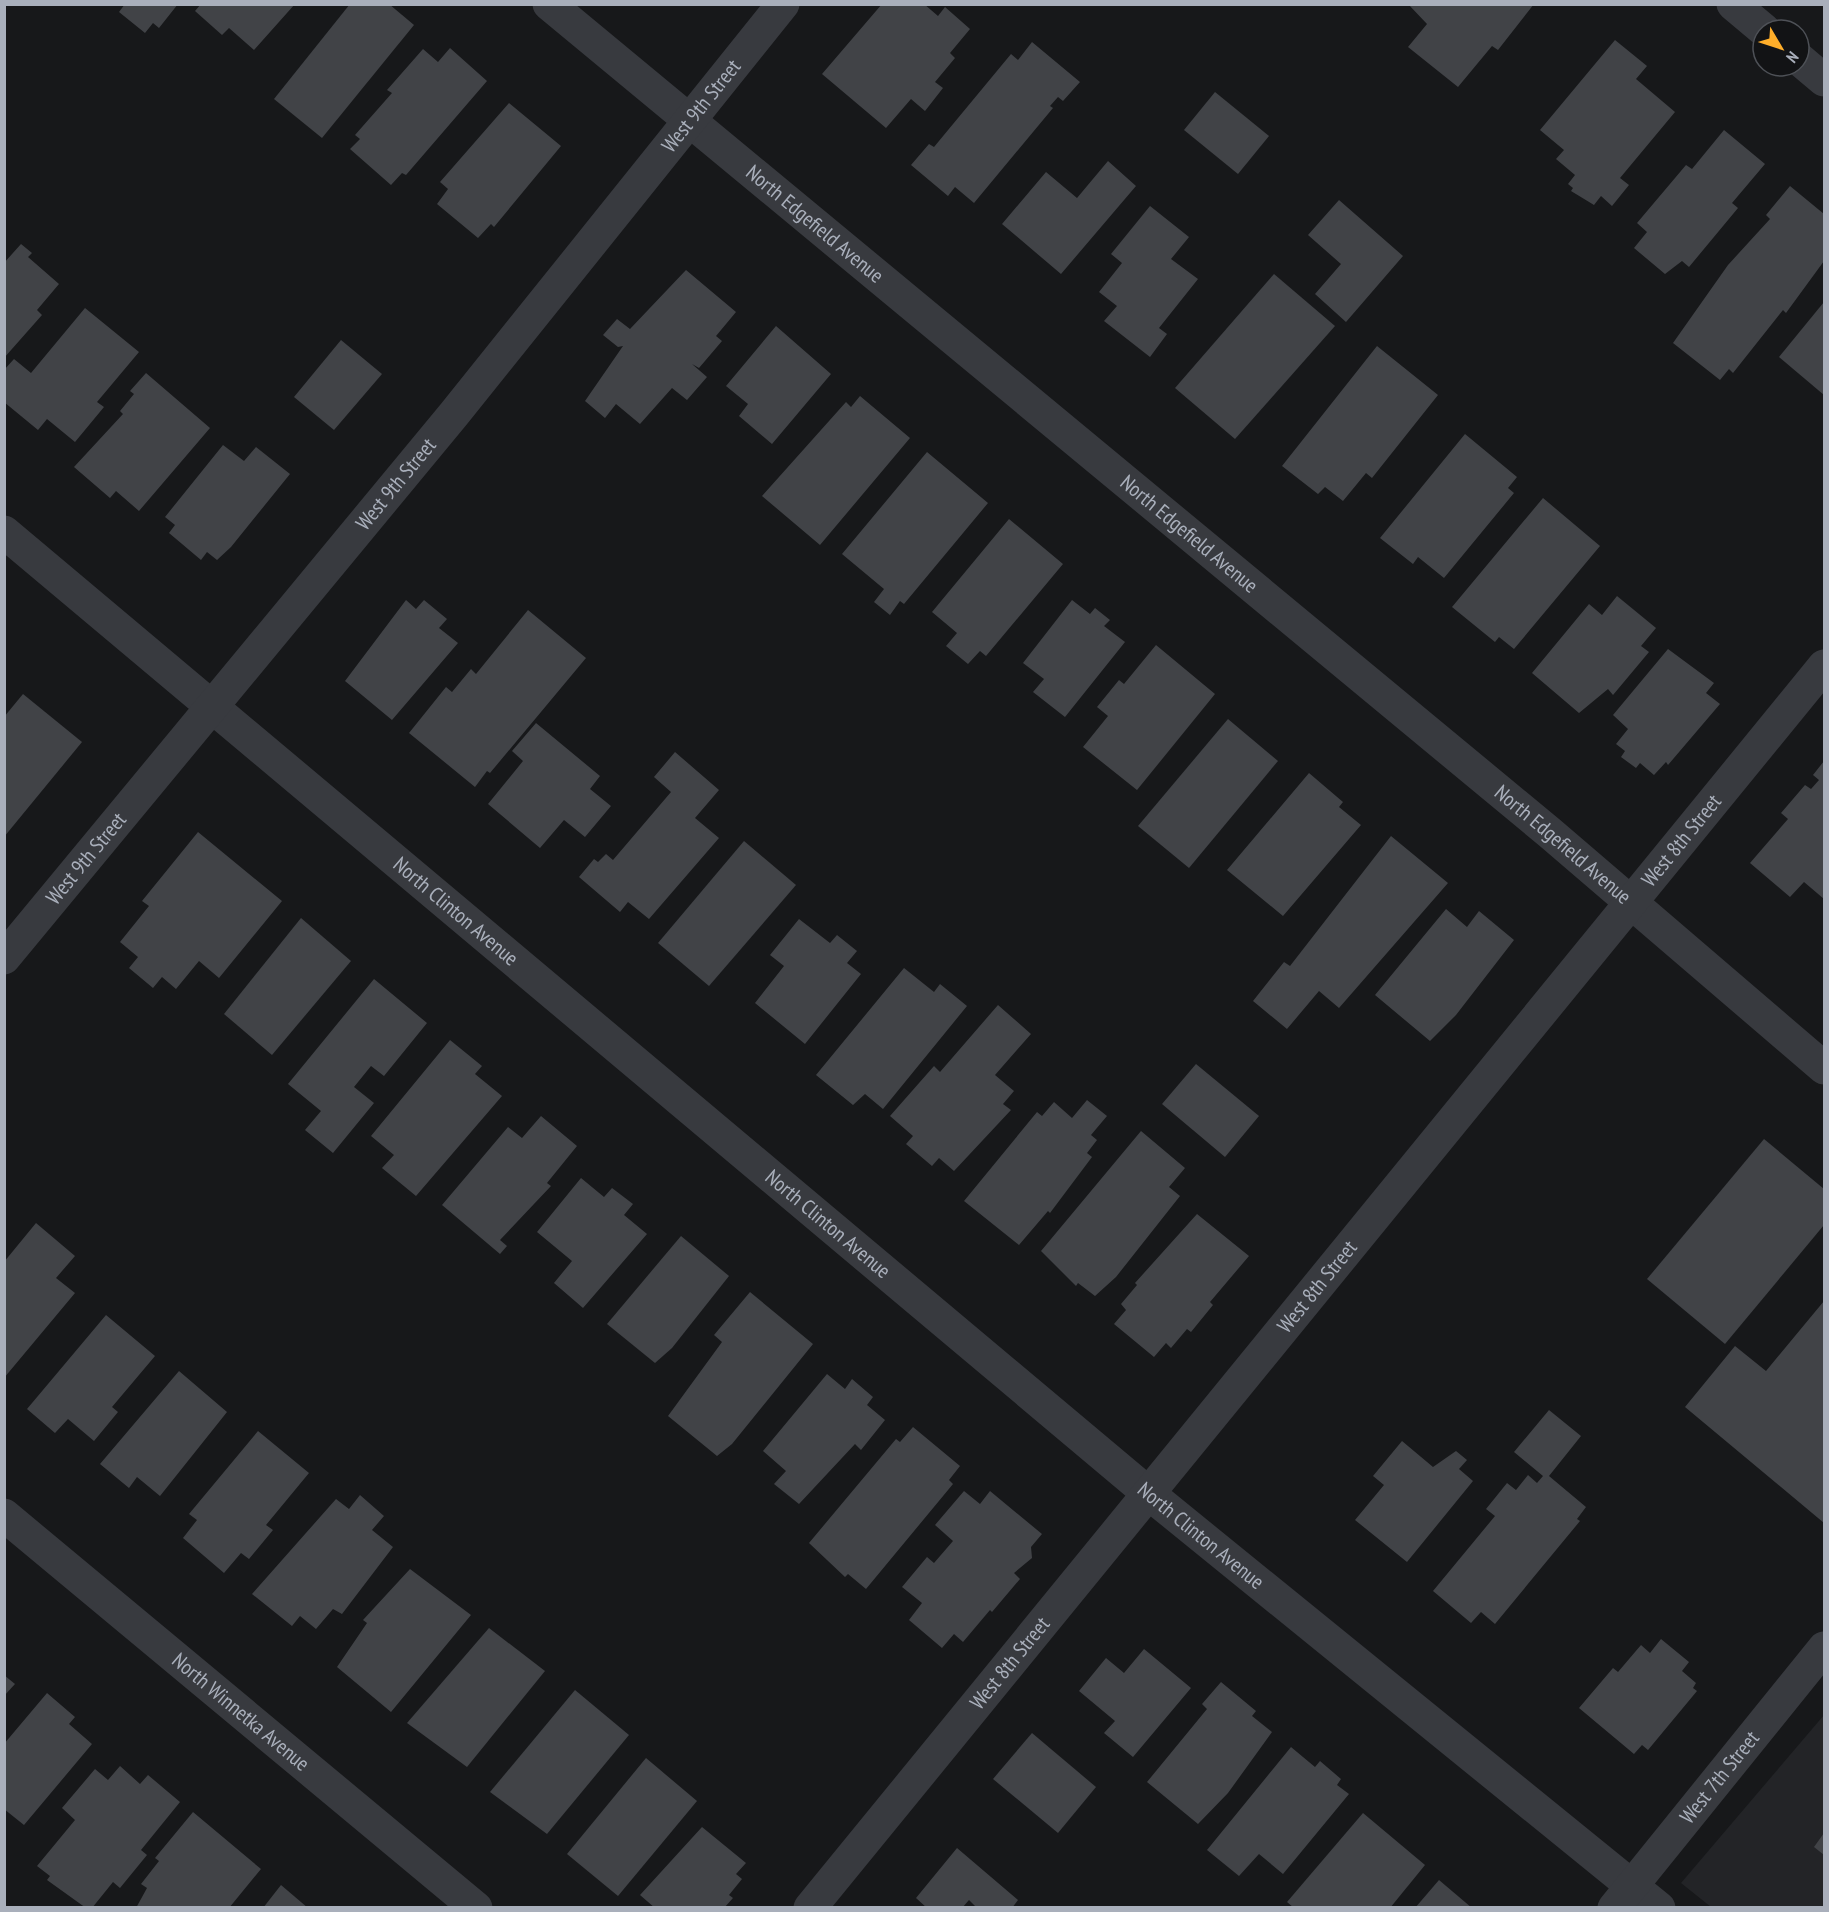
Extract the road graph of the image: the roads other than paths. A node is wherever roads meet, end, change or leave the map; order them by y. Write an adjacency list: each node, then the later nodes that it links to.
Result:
1 (549, 4): 7 (street, North Edgefield Avenue)
2 (783, 4): 7 (street, West 9th Street)
3 (1733, 4): 4 (street)
4 (1751, 19)
5 (1811, 69): 6 (street)
6 (1824, 80)
7 (689, 122): 10 (street, West 9th Street); 11 (street, North Edgefield Avenue)
8 (4, 532): 10 (street, North Clinton Avenue)
9 (1824, 666): 11 (street, West 8th Street)
10 (214, 707): 12 (street, West 9th Street); 14 (street, North Clinton Avenue)
11 (1632, 904): 13 (street, North Edgefield Avenue); 14 (street, West 8th Street)
12 (4, 958)
13 (1824, 1068)
14 (1148, 1493): 17 (street, North Clinton Avenue); 19 (street, West 8th Street)
15 (4, 1515): 18 (street, North Winnetka Avenue)
16 (1824, 1648): 17 (street, West 7th Street)
17 (1623, 1896): 20 (street, North Clinton Avenue)
18 (476, 1908)
19 (810, 1908)
20 (1659, 1908)

